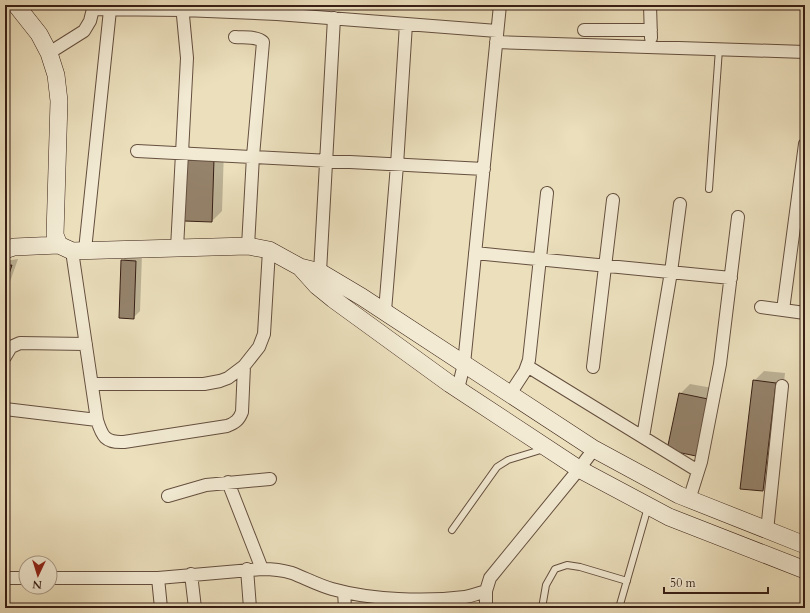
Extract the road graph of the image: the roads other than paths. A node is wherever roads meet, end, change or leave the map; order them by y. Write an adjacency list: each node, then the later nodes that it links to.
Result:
1 (16, 5): 17 (street)
2 (500, 5): 13 (street)
3 (650, 5): 11 (street)
4 (94, 7): 7 (street); 17 (street)
5 (182, 7): 6 (street); 7 (street); 20 (street)
6 (277, 9): 8 (street)
7 (110, 10): 33 (street)
8 (334, 18): 9 (street); 22 (street)
9 (406, 24): 13 (street); 23 (street)
10 (584, 30): 11 (street)
11 (650, 30): 14 (street)
12 (235, 37): 21 (street)
13 (497, 37): 14 (street); 24 (street)
14 (651, 47): 15 (street)
15 (719, 49): 16 (street); 25 (lane)
16 (805, 52)
17 (49, 53): 33 (street)
18 (805, 144): 29 (street)
19 (137, 151): 20 (street)
20 (181, 153): 21 (street); 32 (street)
21 (253, 156): 22 (street); 31 (street)
22 (327, 161): 23 (street); 41 (street)
23 (396, 165): 24 (street); 44 (street)
24 (484, 169): 36 (street)
25 (709, 189)
26 (547, 193): 37 (street)
27 (613, 200): 38 (street)
28 (680, 204): 39 (street)
29 (801, 210): 43 (street)
30 (738, 218): 40 (street)
31 (248, 246): 32 (street); 35 (street)
32 (177, 248): 33 (street)
33 (72, 249): 34 (street); 46 (street)
34 (5, 250)
35 (269, 250): 41 (street); 49 (street)
36 (476, 252): 37 (street); 48 (street)
37 (540, 259): 38 (street); 50 (street)
38 (606, 266): 39 (street); 51 (street)
39 (671, 272): 40 (street); 58 (street)
40 (731, 278): 62 (street)
41 (319, 279): 44 (street); 54 (street)
42 (762, 307): 43 (street)
43 (783, 310): 45 (street)
44 (385, 311): 48 (street)
45 (805, 314)
46 (86, 344): 47 (street); 52 (street)
47 (5, 357)
48 (464, 364): 54 (street); 55 (street)
49 (244, 366): 52 (street); 57 (street)
50 (527, 366): 55 (street); 58 (street)
51 (593, 366)
52 (92, 384): 57 (street)
53 (782, 386): 69 (street)
54 (458, 389): 59 (street)
55 (510, 394): 60 (street)
56 (5, 409): 57 (street)
57 (97, 420)
58 (643, 437): 62 (street)
59 (548, 448): 61 (street); 68 (lane)
60 (594, 448): 61 (street); 66 (street)
61 (579, 469): 67 (street); 80 (street)
62 (698, 471): 66 (street)
63 (270, 479): 64 (street)
64 (228, 482): 65 (street); 71 (street)
65 (168, 496)
66 (689, 500): 69 (street)
67 (648, 506): 73 (street); 79 (lane)
68 (452, 530)
69 (767, 531): 70 (street)
70 (805, 545)
71 (262, 569): 72 (street); 81 (street)
72 (247, 570): 74 (street); 85 (street)
73 (805, 570)
74 (191, 574): 78 (street); 84 (street)
75 (5, 578): 76 (street)
76 (18, 578)
77 (58, 578): 78 (street)
78 (158, 578): 83 (street)
79 (627, 581): 88 (lane); 89 (lane)
80 (486, 591): 82 (street); 87 (street)
81 (344, 592): 82 (street); 86 (street)
82 (409, 604)
83 (161, 608)
84 (195, 608)
85 (250, 608)
86 (345, 608)
87 (486, 608)
88 (542, 608)
89 (619, 608)

